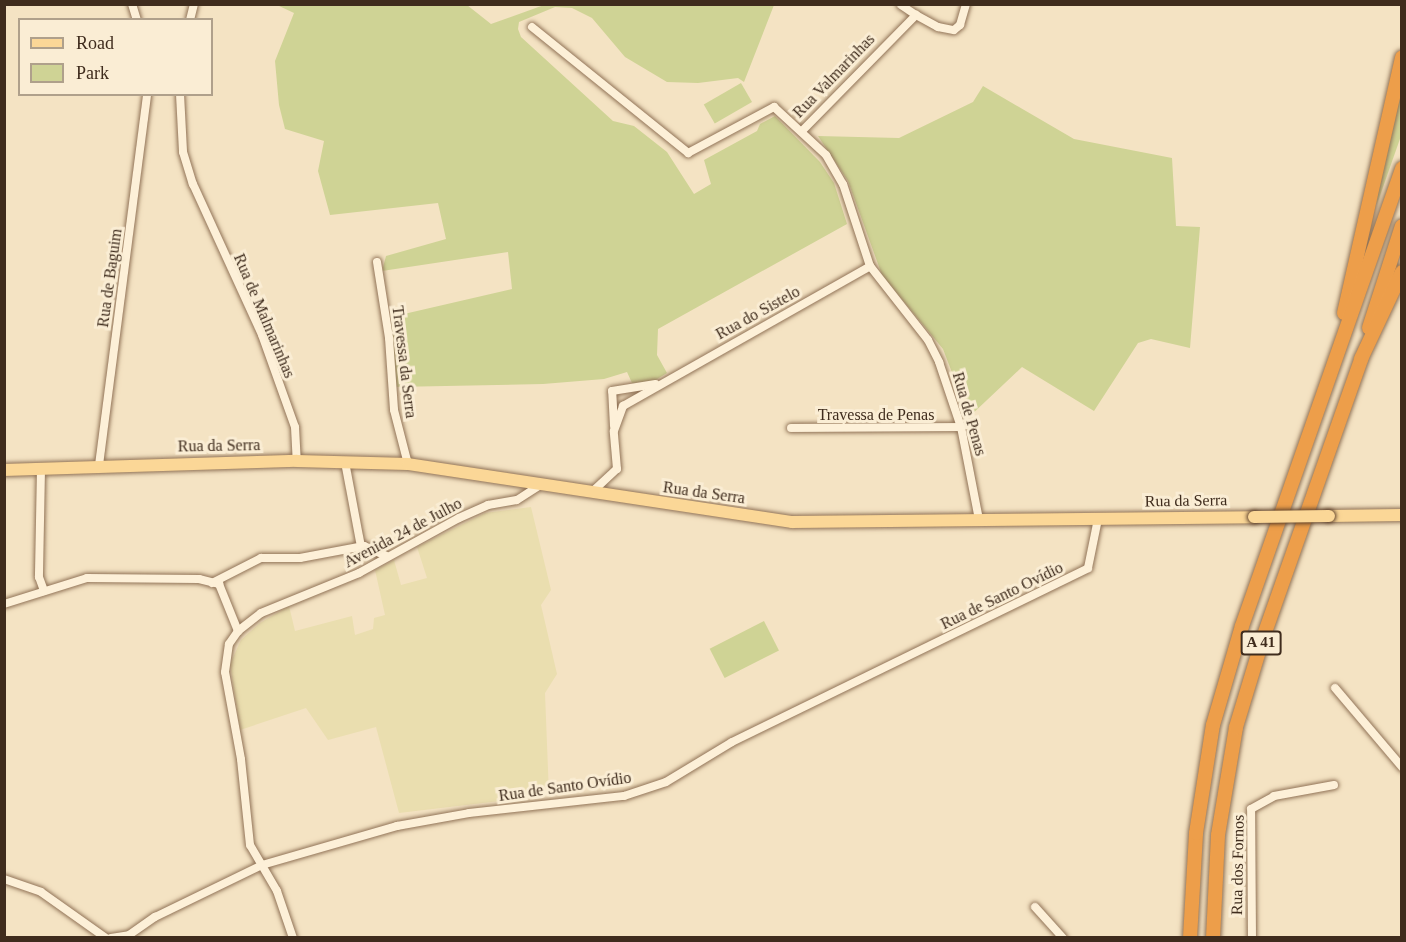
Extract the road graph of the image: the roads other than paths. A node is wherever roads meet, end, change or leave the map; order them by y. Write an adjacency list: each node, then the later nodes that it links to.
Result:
1 (966, 4): 3 (street)
2 (901, 5): 3 (street)
3 (916, 15): 8 (street, Rua Valmarinhas)
4 (532, 27): 8 (street, Rua Valmarinhas)
5 (1401, 57): 14 (highway)
6 (147, 96): 23 (street, Rua de Baguim)
7 (180, 96): 20 (street, Rua de Malmarinhas)
8 (802, 131): 12 (street, Rua de Penas)
9 (1401, 168): 14 (highway, A 41)
10 (1401, 226): 15 (highway, A 41)
11 (376, 262): 22 (street, Travessa da Serra)
12 (870, 266): 16 (street, Rua do Sistelo); 18 (street, Rua de Penas)
13 (1401, 272): 15 (highway)
14 (1333, 359): 47 (highway, A 41)
15 (1361, 359): 48 (highway, A 41)
16 (660, 383): 19 (street, Rua do Sistelo); 19 (street, Rua do Sistelo)
17 (791, 428): 18 (street, Travessa de Penas)
18 (961, 428): 30 (street, Rua de Penas)
19 (614, 431): 27 (street, Rua do Sistelo)
20 (297, 461): 21 (main road, Rua da Serra); 23 (main road, Rua da Serra)
21 (345, 462): 22 (main road, Rua da Serra); 31 (street)
22 (408, 464): 26 (main road, Rua da Serra)
23 (99, 465): 24 (main road, Rua da Serra)
24 (41, 469): 25 (main road, Rua da Serra); 34 (street)
25 (4, 470)
26 (541, 484): 27 (main road, Rua da Serra); 32 (street, Avenida 24 de Julho)
27 (592, 492): 30 (main road, Rua da Serra)
28 (1401, 515): 29 (main road, Rua da Serra, bridge)
29 (1098, 519): 30 (main road, Rua da Serra); 40 (street, Rua de Santo Ovídio)
30 (979, 520)
31 (361, 547): 32 (street); 33 (street)
32 (386, 556): 36 (street, Avenida 24 de Julho)
33 (212, 583): 34 (street); 36 (street)
34 (44, 591): 35 (street)
35 (4, 604)
36 (238, 631): 40 (street)
37 (1335, 688): 38 (street)
38 (1401, 767)
39 (1334, 785): 49 (street, Rua dos Fornos)
40 (262, 865): 43 (street, Rua de Santo Ovídio); 45 (street)
41 (4, 879): 44 (street, Rua de Santo Ovídio)
42 (1035, 907): 46 (street)
43 (129, 936): 44 (street, Rua de Santo Ovídio)
44 (109, 938)
45 (293, 938)
46 (1063, 938)
47 (1190, 938)
48 (1214, 938)
49 (1252, 938)

